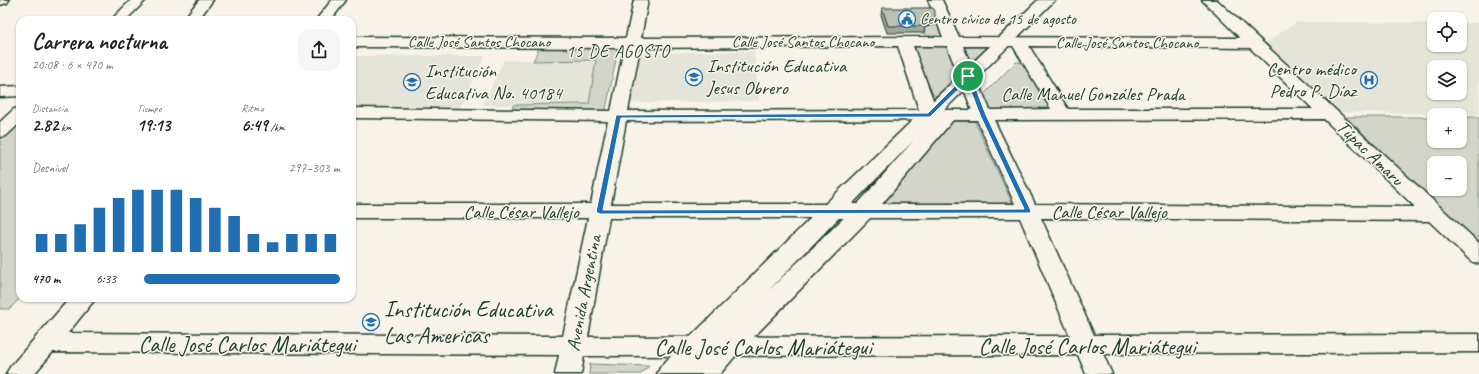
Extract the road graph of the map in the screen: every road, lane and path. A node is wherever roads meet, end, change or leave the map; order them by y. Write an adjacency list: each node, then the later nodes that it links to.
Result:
1 (139, 0): 10 (street)
2 (206, 0): 11 (street)
3 (339, 0): 12 (street)
4 (641, 0): 15 (street, Avenida Argentina)
5 (935, 0): 16 (street)
6 (1047, 0): 17 (main road)
7 (1062, 0): 17 (main road)
8 (1230, 0): 9 (street)
9 (1212, 3): 18 (street, Túpac Amaru)
10 (122, 16)
11 (193, 16)
12 (326, 16)
13 (904, 41): 15 (street, Calle José Santos Chocano); 16 (street, Calle José Santos Chocano); 24 (street)
14 (356, 42): 15 (street, Calle José Santos Chocano)
15 (633, 43): 27 (street, Avenida Argentina)
16 (952, 43): 17 (street, Calle José Santos Chocano); 19 (street)
17 (1010, 43): 18 (street, Calle José Santos Chocano); 19 (main road); 26 (street)
18 (1255, 43): 23 (street, Túpac Amaru)
19 (970, 82): 24 (main road); 25 (street)
20 (16, 91): 21 (street)
21 (0, 92)
22 (356, 113): 27 (street, Calle Manuel Gonzáles Prada)
23 (1330, 114): 26 (street, Calle Manuel Gonzáles Prada); 35 (street, Túpac Amaru)
24 (939, 115): 25 (street, Calle Manuel Gonzáles Prada); 27 (street, Calle Manuel Gonzáles Prada); 33 (main road); 34 (main road)
25 (983, 115): 26 (street, Calle Manuel Gonzáles Prada); 31 (street)
26 (1063, 115)
27 (618, 116): 32 (street, Avenida Argentina)
28 (16, 117): 29 (street)
29 (0, 132)
30 (356, 211): 32 (street, Calle César Vallejo)
31 (1028, 211): 34 (street, Calle César Vallejo); 35 (street, Calle César Vallejo); 41 (street)
32 (600, 212): 33 (street, Calle César Vallejo); 40 (street, Avenida Argentina)
33 (830, 212): 34 (street, Calle César Vallejo); 42 (main road)
34 (863, 212): 43 (main road)
35 (1435, 214): 36 (street, Túpac Amaru)
36 (1479, 256)
37 (81, 302): 38 (street)
38 (46, 342): 40 (street, Calle José Carlos Mariátegui); 44 (street)
39 (1479, 343): 41 (street, Calle José Carlos Mariátegui)
40 (573, 346): 42 (street, Calle José Carlos Mariátegui); 45 (street, Avenida Argentina)
41 (1086, 346): 43 (street, Calle José Carlos Mariátegui); 48 (street)
42 (698, 347): 43 (street, Calle José Carlos Mariátegui); 46 (main road)
43 (727, 347): 47 (main road)
44 (19, 374)
45 (568, 374)
46 (671, 374)
47 (703, 374)
48 (1099, 374)

